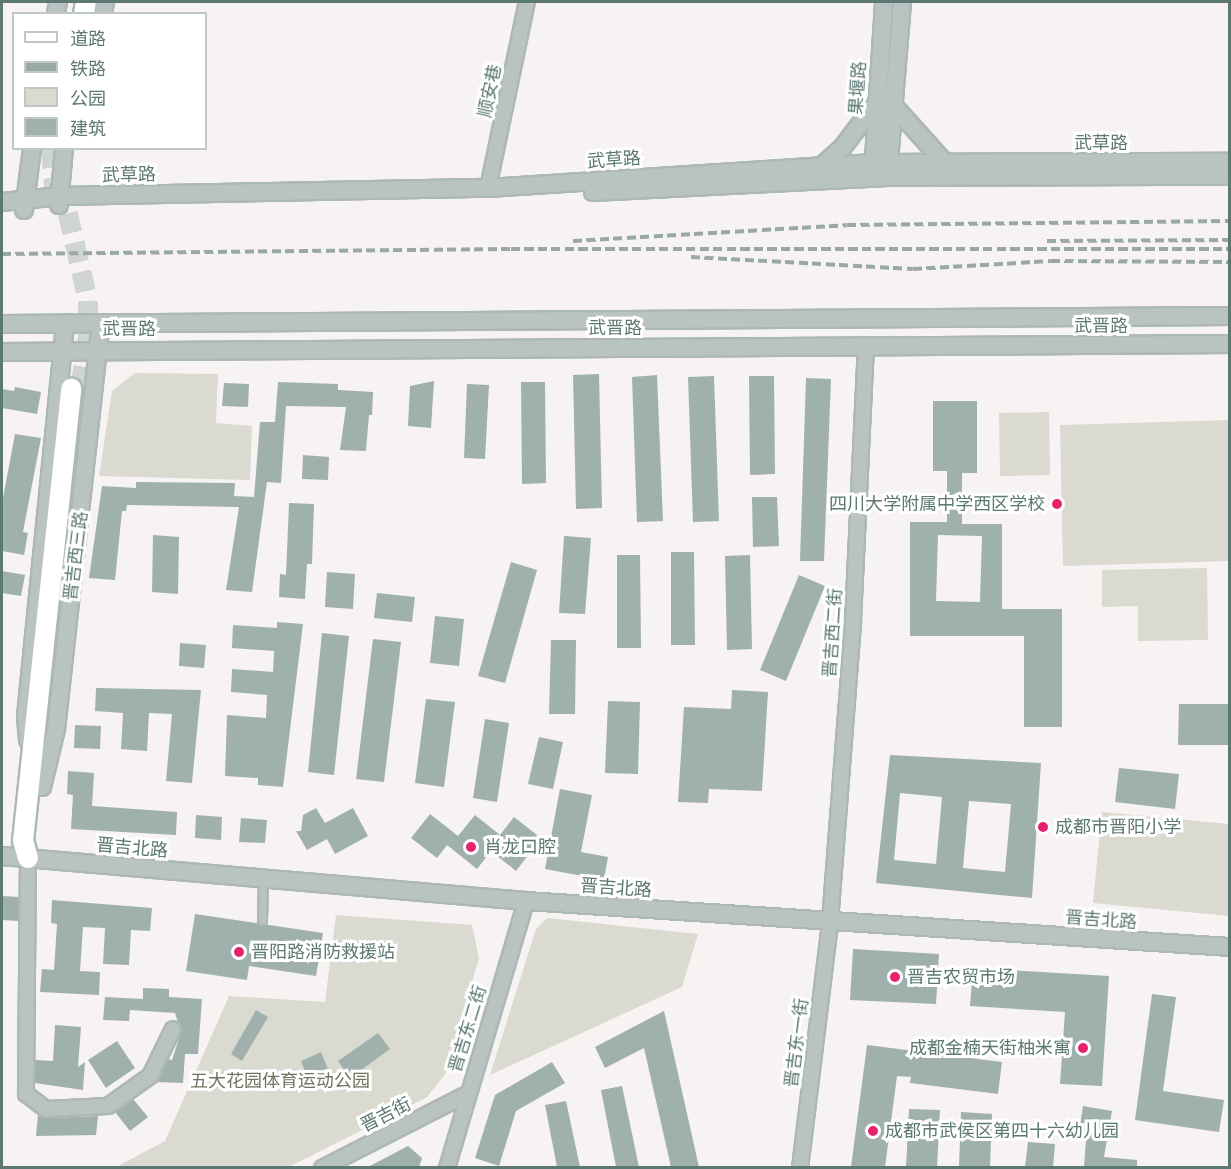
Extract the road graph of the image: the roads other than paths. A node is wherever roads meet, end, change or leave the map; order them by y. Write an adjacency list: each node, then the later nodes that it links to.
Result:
1 (527, 2): 12 (street, 顺安巷)
2 (884, 2): 4 (street, 果堰路)
3 (902, 2): 4 (street, 果堰路)
4 (885, 103): 8 (street); 9 (street); 10 (street, 果堰路)
5 (32, 150): 15 (street)
6 (64, 150): 13 (street)
7 (1230, 162): 8 (street, 武草路)
8 (945, 163): 10 (street, 武草路)
9 (822, 166): 10 (street, 武草路); 12 (street, 武草路)
10 (880, 170): 11 (street, 武草路); 13 (street, 武草路)
11 (1230, 176)
12 (488, 188): 13 (street, 武草路)
13 (60, 201): 15 (street, 武草路)
14 (2, 202): 15 (street, 武草路)
15 (23, 206): 16 (street, 武草路)
16 (2, 211)
17 (1230, 316): 19 (street, 武晋路)
18 (65, 323): 19 (street, 武晋路); 20 (street, 武晋路); 24 (street, 晋吉西三路)
19 (101, 323): 23 (street, 晋吉西三路)
20 (2, 324)
21 (1230, 344): 22 (street, 武晋路)
22 (866, 347): 23 (street, 武晋路); 33 (street, 晋吉西二街)
23 (100, 348): 24 (street, 武晋路); 27 (street, 晋吉西三路)
24 (61, 351): 25 (street, 武晋路); 27 (street, 晋吉西三路)
25 (2, 352)
26 (76, 390): 27 (main road, 晋吉西三路)
27 (36, 785): 29 (main road, 晋吉西三路)
28 (2, 856): 29 (street, 晋吉北路)
29 (28, 858): 30 (street, 晋吉北路); 35 (street)
30 (263, 878): 31 (street, 晋吉北路); 32 (lane)
31 (526, 901): 33 (street, 晋吉北路); 36 (street, 晋吉东二街)
32 (262, 920)
33 (830, 922): 34 (street, 晋吉北路); 39 (street, 晋吉东一街)
34 (1230, 947)
35 (172, 1029)
36 (467, 1094): 37 (street, 晋吉街); 38 (street, 晋吉东二街)
37 (322, 1167)
38 (447, 1167)
39 (800, 1167)

